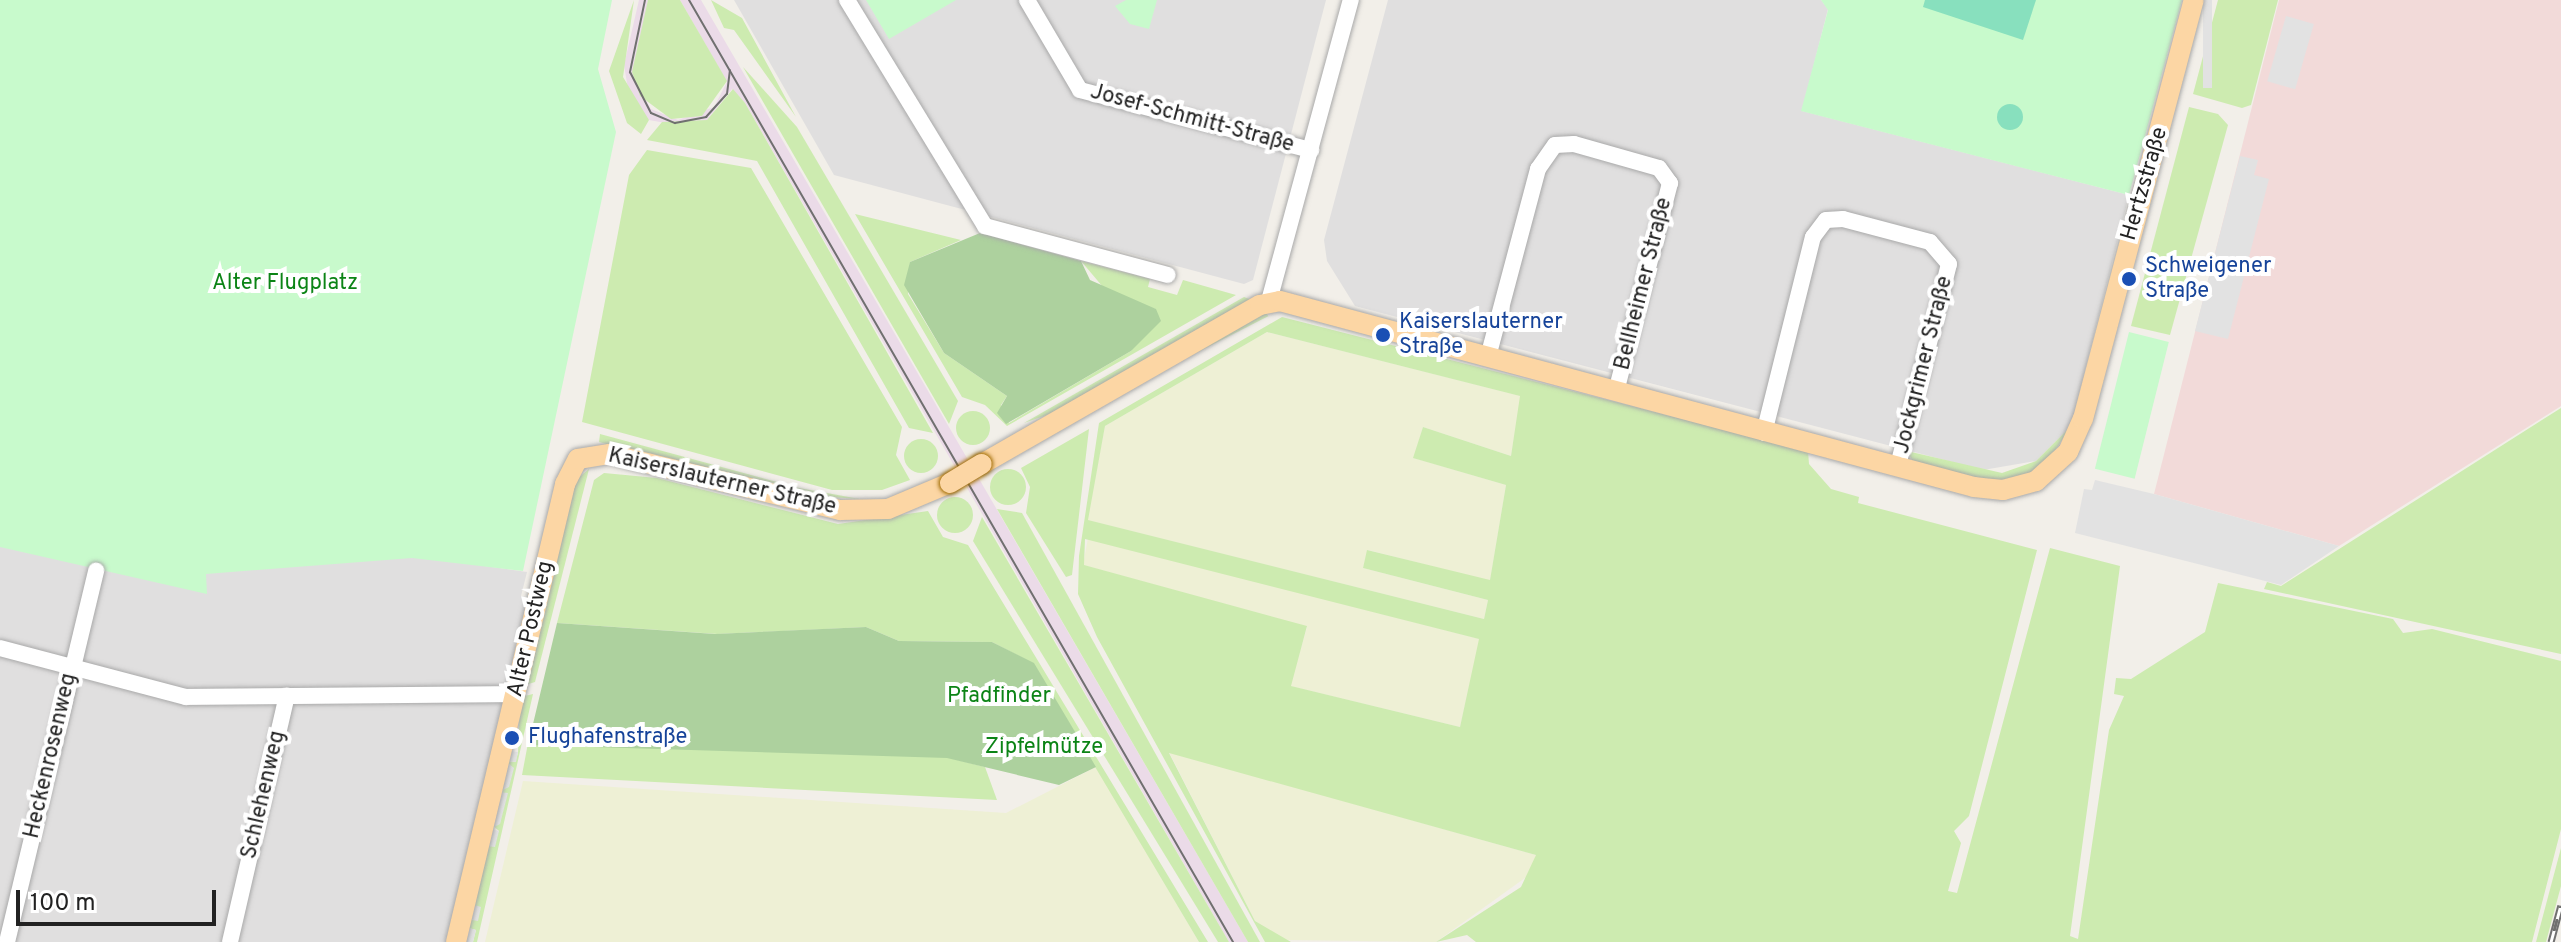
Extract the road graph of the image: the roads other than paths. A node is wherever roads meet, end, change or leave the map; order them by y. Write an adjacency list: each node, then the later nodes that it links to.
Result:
1 (847, 0): 6 (street)
2 (1027, 0): 5 (street, Josef-Schmitt-Straße)
3 (2194, 0): 12 (main road, Hertzstraße)
4 (1346, 1): 5 (street)
5 (1311, 150): 7 (street)
6 (1168, 275)
7 (1269, 301): 8 (main road); 11 (main road, Kaiserslauterner Straße, bridge)
8 (1488, 357): 9 (main road); 9 (street, Bellheimer Straße)
9 (1616, 392): 10 (main road)
10 (1764, 433): 12 (main road); 12 (street, Jockgrimer Straße)
11 (578, 459): 16 (main road, Alter Postweg)
12 (1898, 466)
13 (96, 570): 15 (street, Heckenrosenweg)
14 (0, 648): 15 (street)
15 (71, 667): 17 (street); 18 (street, Heckenrosenweg)
16 (515, 694): 17 (street); 20 (main road, Alter Postweg)
17 (287, 695): 19 (street, Schlehenweg)
18 (7, 942)
19 (230, 942)
20 (456, 942)

